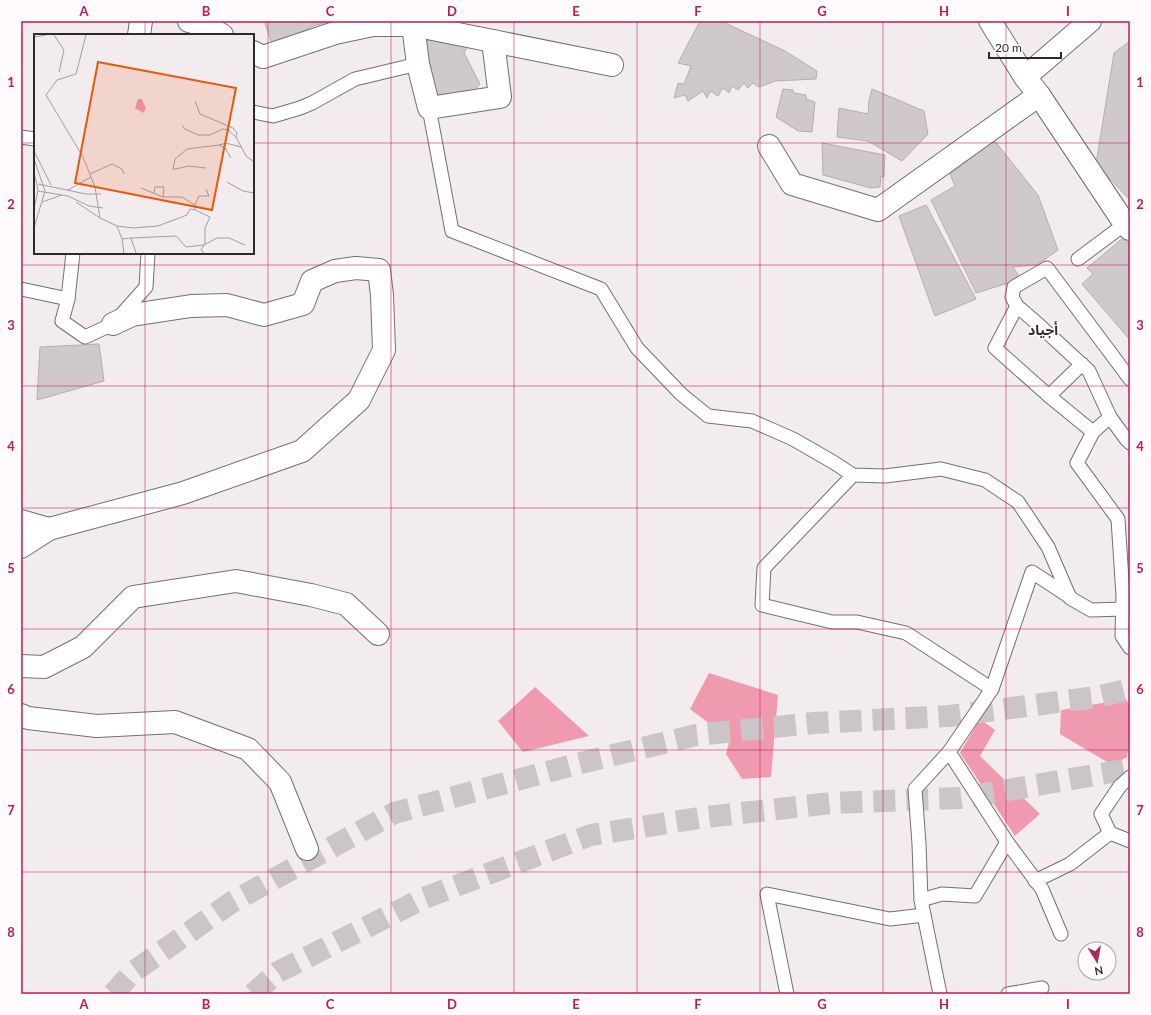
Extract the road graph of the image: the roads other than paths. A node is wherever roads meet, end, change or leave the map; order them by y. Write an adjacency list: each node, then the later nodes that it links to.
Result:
1 (142, 21): 6 (street)
2 (189, 21): 7 (street)
3 (990, 21): 12 (street)
4 (1090, 21): 12 (street)
5 (413, 25): 8 (street); 9 (street); 10 (street)
6 (140, 34)
7 (220, 34)
8 (494, 41): 11 (street); 14 (street)
9 (254, 53)
10 (418, 64): 14 (street); 15 (lane)
11 (612, 66)
12 (1025, 77): 13 (street)
13 (1039, 95): 18 (street); 19 (street)
14 (429, 108): 33 (lane)
15 (254, 112)
16 (21, 137): 17 (lane)
17 (34, 139)
18 (769, 146)
19 (1128, 226): 22 (lane)
20 (73, 254): 24 (lane)
21 (148, 254): 26 (lane)
22 (1078, 259)
23 (21, 289): 24 (lane)
24 (68, 299): 26 (lane)
25 (1017, 306): 27 (lane); 28 (lane); 29 (lane)
26 (113, 324): 35 (street)
27 (1082, 364): 29 (lane); 30 (lane)
28 (1130, 379)
29 (1049, 396): 31 (lane)
30 (1110, 417): 31 (lane); 32 (lane)
31 (1093, 432): 38 (lane)
32 (1130, 442)
33 (853, 474): 37 (lane); 42 (lane)
34 (21, 521): 35 (street)
35 (49, 529): 36 (street)
36 (21, 547)
37 (1070, 598): 38 (lane); 42 (lane)
38 (1126, 608): 40 (lane)
39 (378, 634): 41 (street)
40 (1130, 648)
41 (21, 666)
42 (992, 689): 44 (lane)
43 (21, 715): 49 (street)
44 (950, 752): 48 (lane); 51 (lane)
45 (1130, 777): 46 (lane)
46 (1110, 833): 47 (lane); 50 (lane)
47 (1130, 841)
48 (1007, 842): 50 (lane); 51 (lane)
49 (307, 849)
50 (1035, 881): 53 (lane)
51 (921, 900): 52 (lane)
52 (924, 915): 55 (lane); 56 (lane)
53 (1061, 934)
54 (1042, 988): 57 (lane)
55 (787, 994)
56 (940, 994)
57 (1008, 994)

